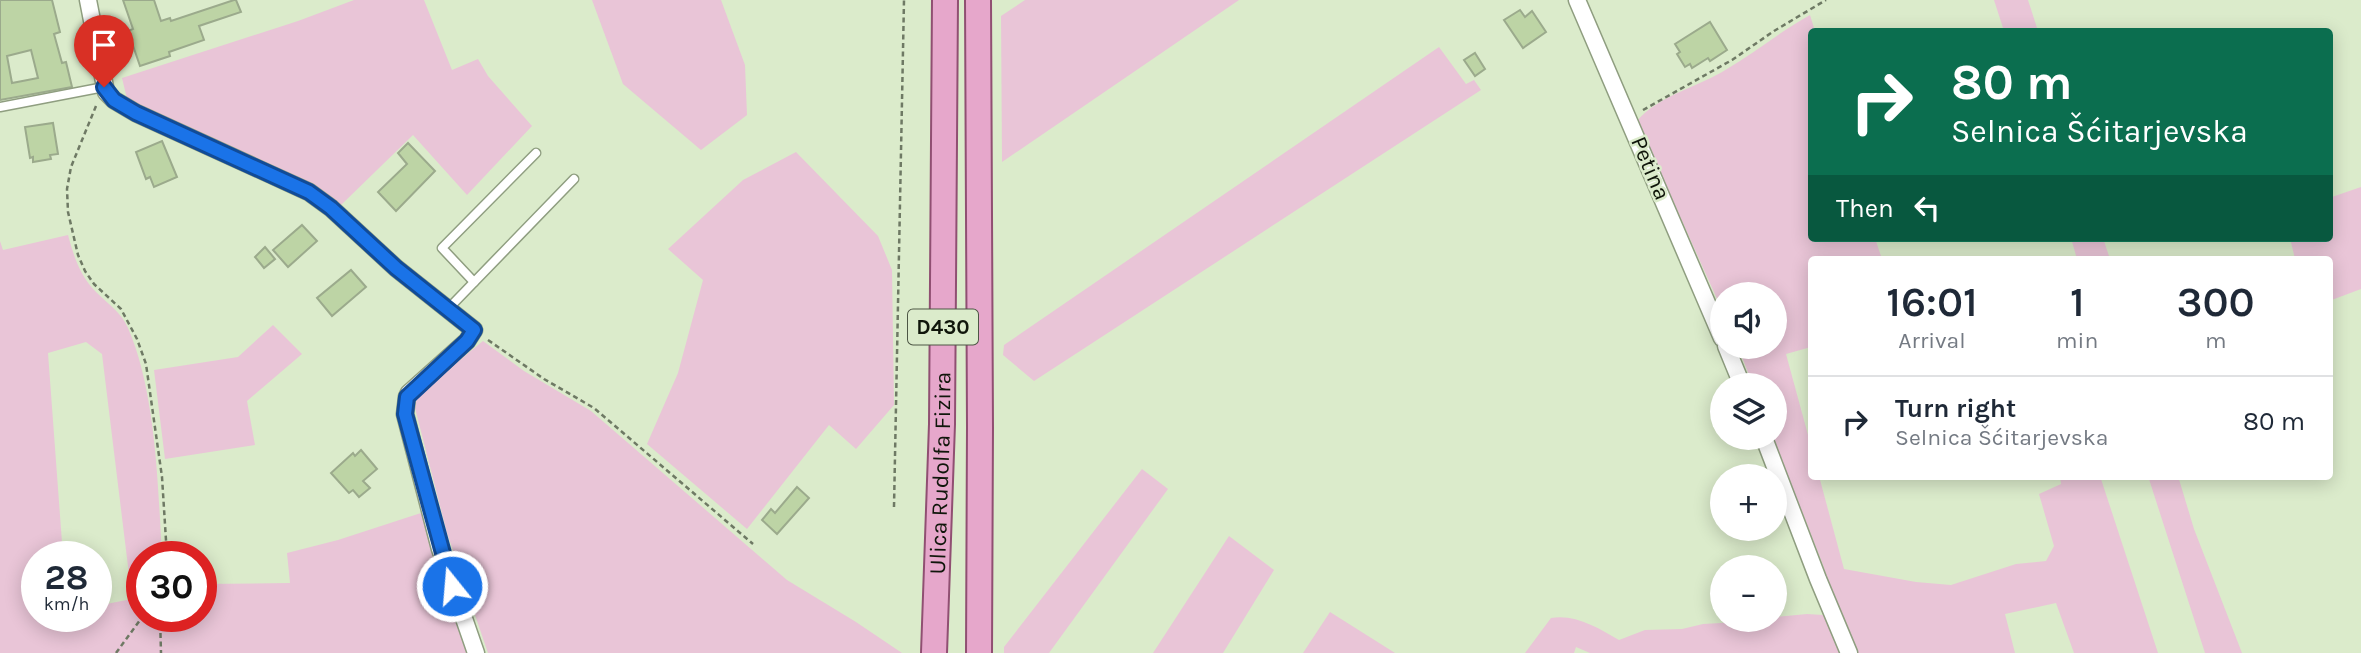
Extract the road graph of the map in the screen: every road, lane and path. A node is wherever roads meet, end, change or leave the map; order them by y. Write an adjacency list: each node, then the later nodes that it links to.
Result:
1 (88, 0): 7 (street)
2 (904, 0): 17 (path)
3 (945, 0): 25 (main road, Ulica Rudolfa Fizira / D430)
4 (978, 0): 26 (main road, Ulica Rudolfa Fizira / D430)
5 (1577, 0): 9 (street, Petina)
6 (1826, 0): 9 (path)
7 (105, 90): 8 (lane); 13 (street); 18 (path)
8 (0, 107)
9 (1628, 115): 14 (street, Petina)
10 (536, 153): 12 (lane)
11 (574, 179): 12 (lane)
12 (474, 282): 13 (lane)
13 (448, 309): 15 (street)
14 (1710, 310)
15 (474, 330): 19 (path); 24 (street)
16 (1769, 450): 27 (street)
17 (894, 507)
18 (166, 541)
19 (753, 544)
20 (131, 632): 22 (path)
21 (160, 632): 23 (path)
22 (116, 653)
23 (161, 653)
24 (476, 653)
25 (934, 653)
26 (979, 653)
27 (1849, 653)

